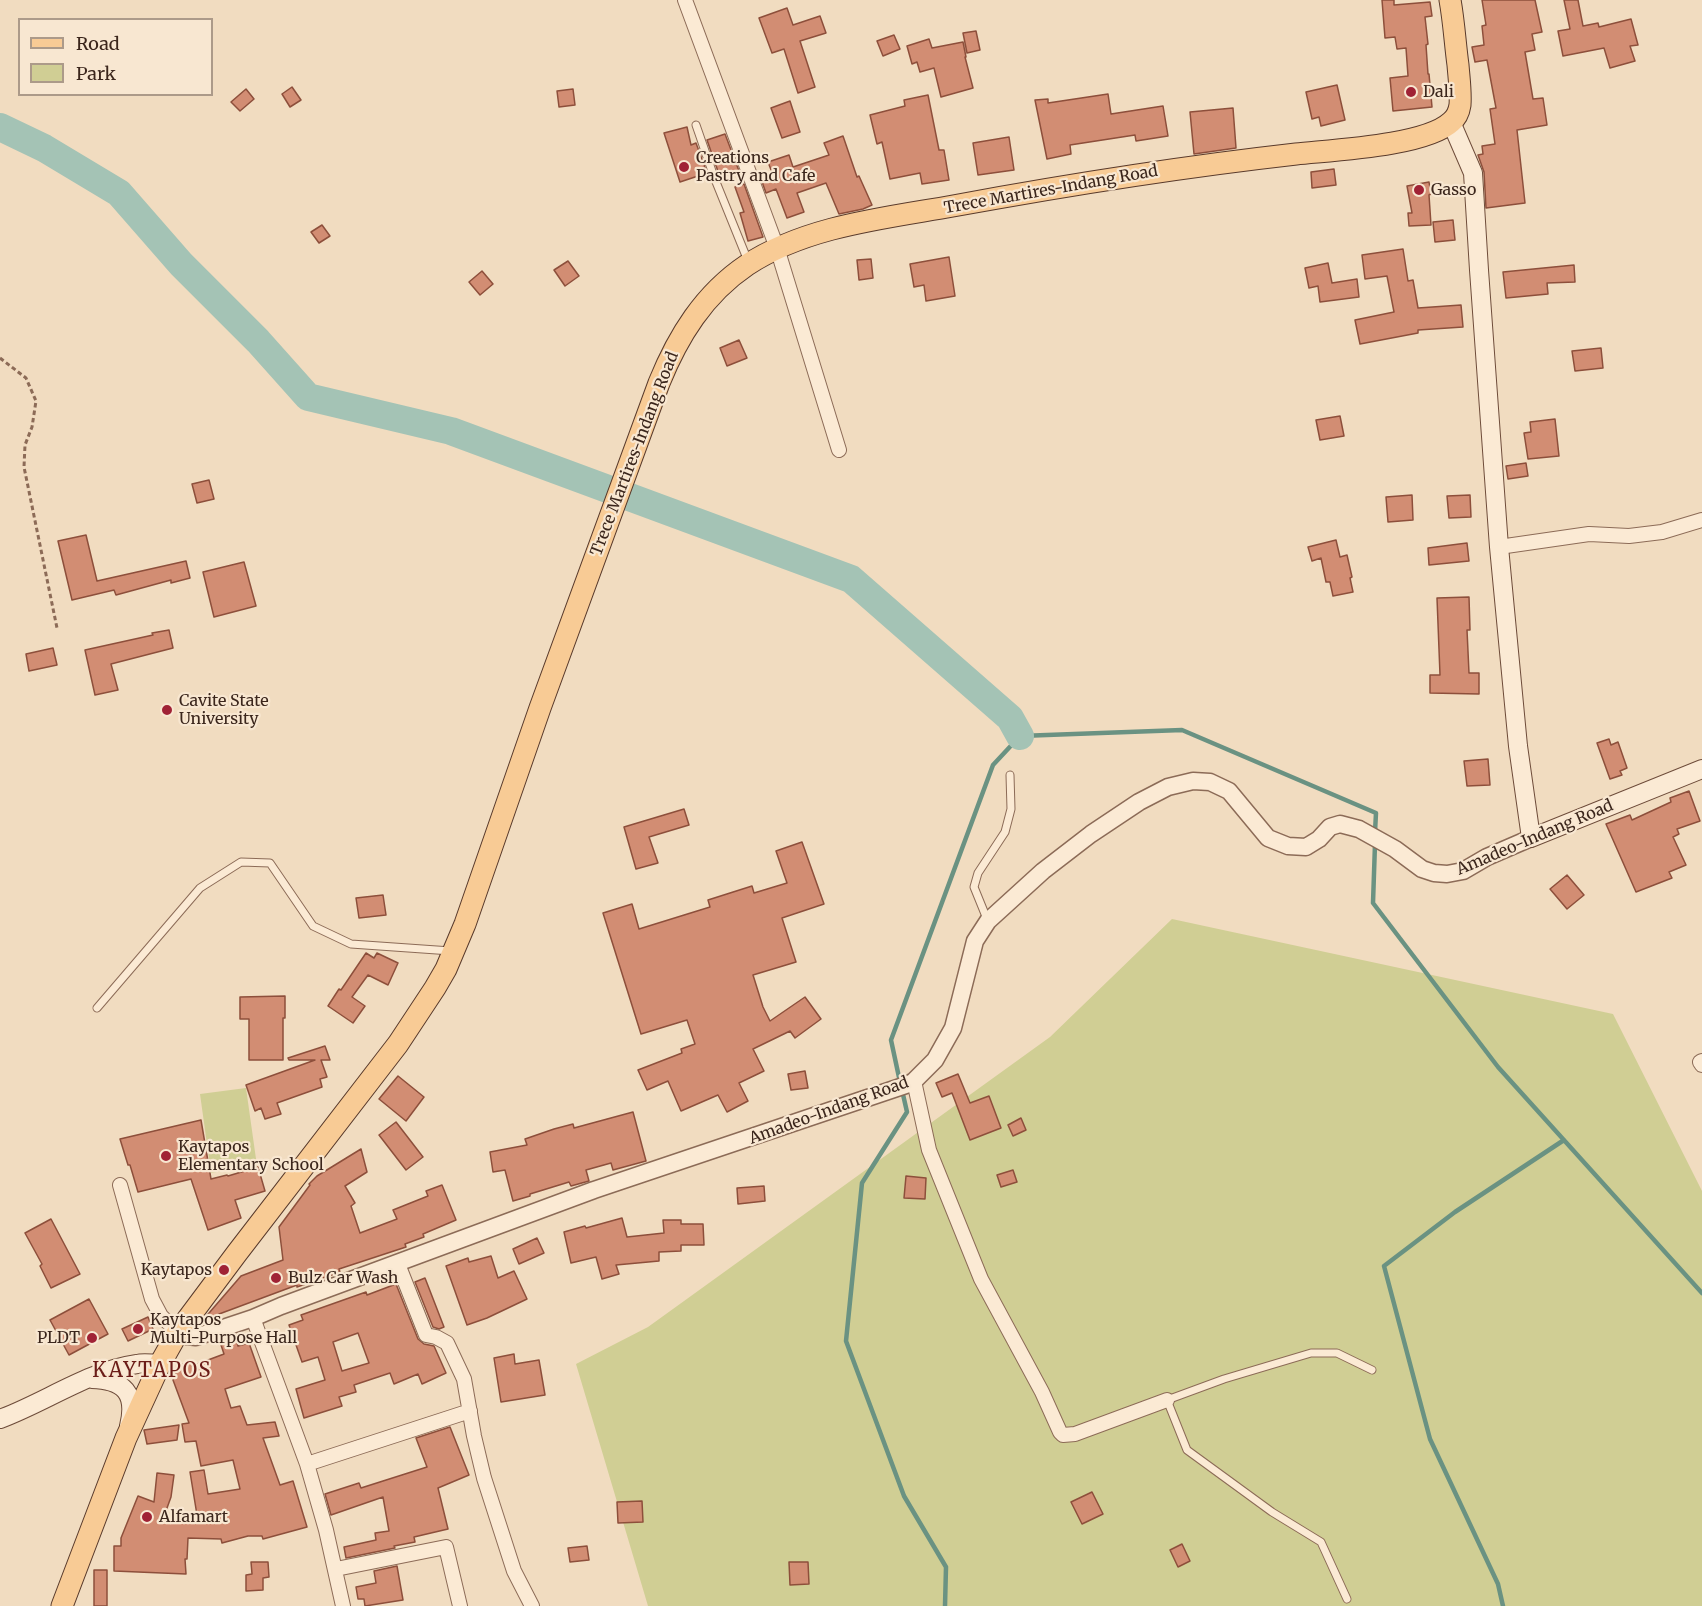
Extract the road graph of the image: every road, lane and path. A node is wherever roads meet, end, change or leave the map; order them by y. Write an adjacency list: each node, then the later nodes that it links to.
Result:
1 (1450, 0): 3 (main road)
2 (691, 2): 5 (street)
3 (1451, 122): 5 (main road, Trece Martires-Indang Road); 10 (main road)
4 (696, 125): 6 (lane)
5 (777, 248): 6 (main road, Trece Martires-Indang Road); 8 (street)
6 (749, 264): 16 (main road, Trece Martires-Indang Road)
7 (0, 358): 11 (path)
8 (839, 450)
9 (1702, 520): 10 (street)
10 (1499, 547): 14 (main road)
11 (57, 628)
12 (1702, 769): 14 (main road, Amadeo-Indang Road)
13 (1010, 775): 15 (lane)
14 (1531, 838): 15 (street, Amadeo-Indang Road)
15 (988, 921): 18 (street, Amadeo-Indang Road)
16 (454, 951): 17 (lane); 22 (main road, Trece Martires-Indang Road)
17 (96, 1008)
18 (911, 1083): 20 (street, Amadeo-Indang Road); 26 (street)
19 (120, 1185): 22 (street)
20 (398, 1263): 21 (street, Amadeo-Indang Road); 27 (street)
21 (253, 1318): 22 (street, Amadeo-Indang Road); 30 (street)
22 (178, 1332): 23 (main road, Trece Martires-Indang Road)
23 (160, 1364): 25 (main road); 29 (main road, Trece Martires-Indang Road)
24 (1372, 1370): 26 (lane)
25 (87, 1379): 28 (main road); 29 (main road)
26 (1167, 1400): 32 (lane)
27 (470, 1411): 30 (street); 36 (street)
28 (0, 1419)
29 (126, 1438): 33 (main road, Trece Martires-Indang Road)
30 (307, 1464): 31 (street)
31 (336, 1569): 34 (street); 35 (street)
32 (1347, 1599)
33 (62, 1606)
34 (343, 1606)
35 (460, 1606)
36 (531, 1606)

